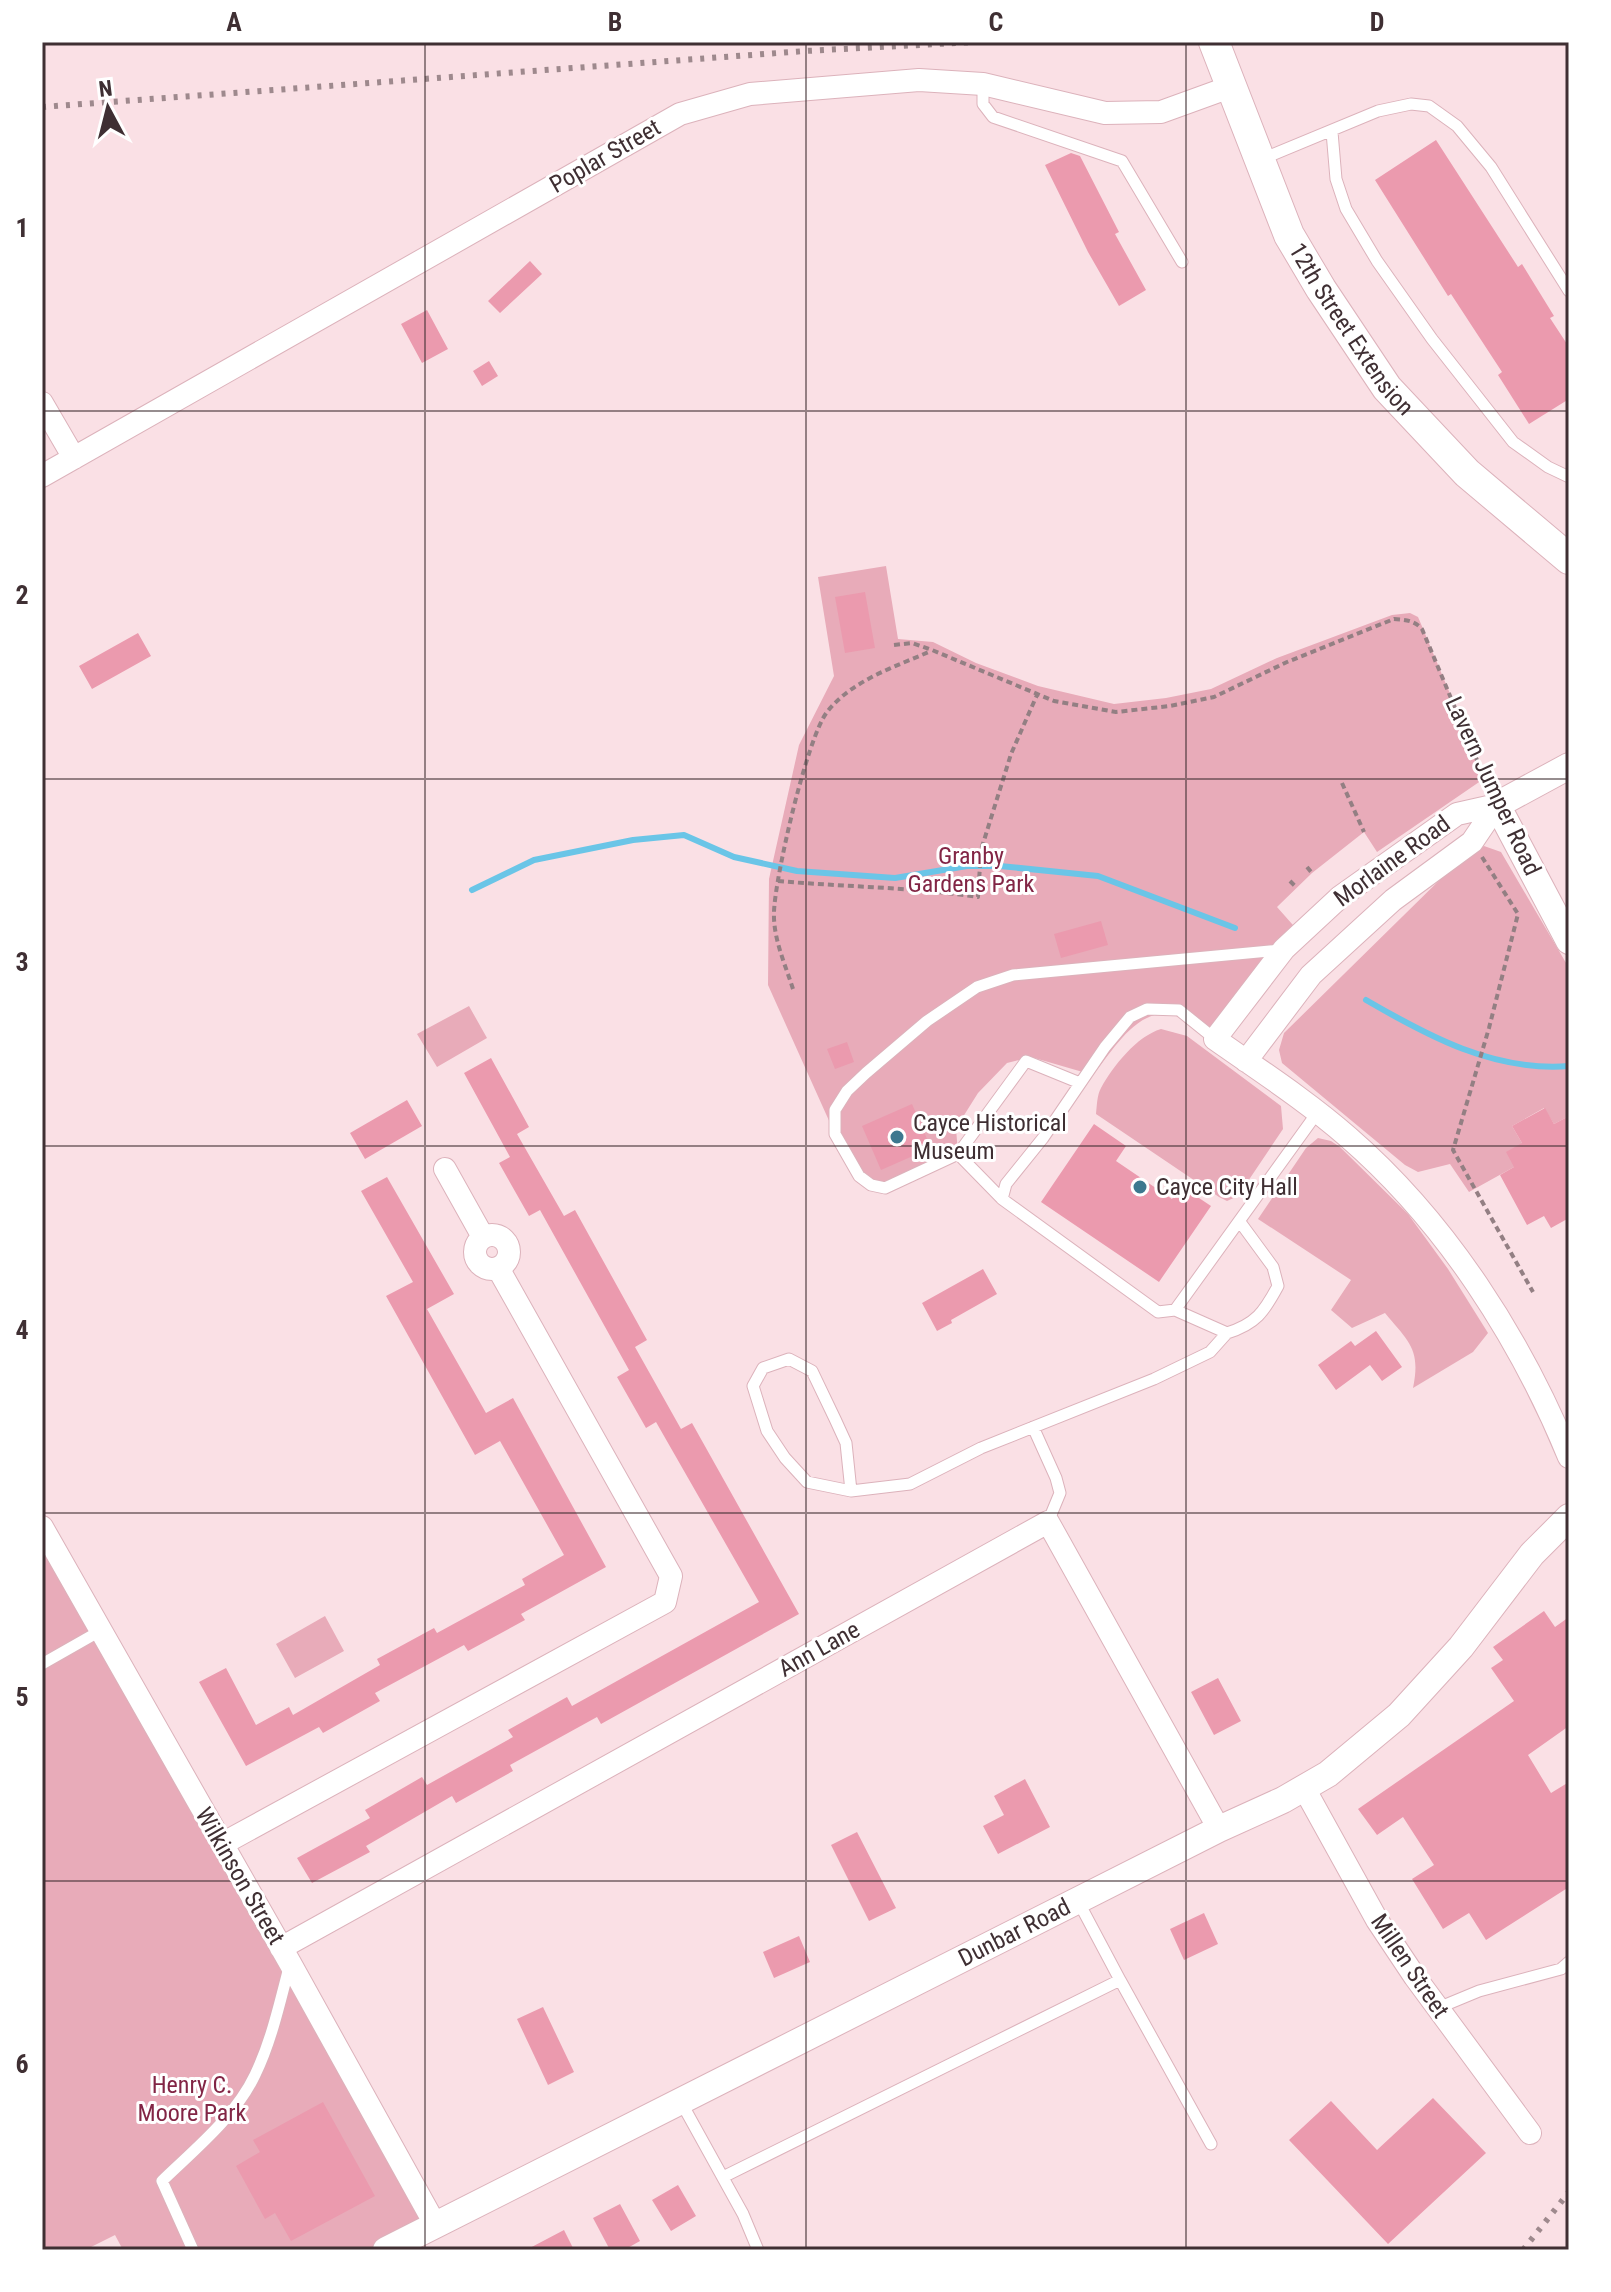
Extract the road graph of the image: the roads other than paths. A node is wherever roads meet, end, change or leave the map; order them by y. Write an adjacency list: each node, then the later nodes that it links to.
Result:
1 (1214, 42): 3 (main road, 12th Street Extension)
2 (983, 84): 3 (street, Poplar Street); 6 (lane); 9 (street, Poplar Street)
3 (1230, 87): 5 (main road, 12th Street Extension)
4 (1332, 132): 5 (lane); 7 (lane); 11 (lane)
5 (1259, 160): 12 (main road, 12th Street Extension)
6 (1182, 262)
7 (1569, 291)
8 (42, 403): 9 (street)
9 (74, 458): 10 (street, Poplar Street)
10 (42, 476)
11 (1569, 477)
12 (1569, 559)
13 (1569, 766): 14 (street)
14 (1497, 805): 15 (street, Lavern Jumper Road); 16 (street, Morlaine Road); 18 (street, Morlaine Road)
15 (1569, 941)
16 (1284, 949): 17 (street, Morlaine Road); 21 (lane)
17 (1215, 1039): 18 (street); 19 (lane)
18 (1246, 1061): 20 (street)
19 (1080, 1083): 21 (lane); 23 (lane)
20 (1317, 1113): 24 (lane); 28 (street)
21 (958, 1154): 23 (lane)
22 (445, 1169): 37 (street)
23 (1002, 1199): 25 (lane)
24 (1240, 1222): 25 (lane); 26 (lane)
25 (1175, 1310): 26 (lane)
26 (1227, 1333): 27 (lane)
27 (1033, 1427): 29 (lane); 31 (lane)
28 (1569, 1457)
29 (851, 1491): 29 (lane)
30 (1569, 1517): 35 (street, Dunbar Road)
31 (1048, 1522): 36 (street); 39 (street, Ann Lane)
32 (42, 1527): 33 (street, Wilkinson Street)
33 (100, 1631): 34 (lane); 37 (street, Wilkinson Street)
34 (42, 1664)
35 (1304, 1788): 36 (street, Dunbar Road); 42 (street, Millen Street)
36 (1219, 1829): 38 (street, Dunbar Road)
37 (222, 1844): 39 (street, Wilkinson Street)
38 (1078, 1901): 41 (lane); 43 (street, Dunbar Road)
39 (286, 1956): 47 (street, Wilkinson Street); 48 (lane)
40 (1569, 1962): 42 (lane)
41 (1120, 1980): 45 (lane); 46 (lane)
42 (1438, 2008): 44 (street, Millen Street)
43 (681, 2101): 46 (lane); 47 (street, Dunbar Road)
44 (1530, 2133)
45 (1211, 2144)
46 (723, 2177): 50 (lane)
47 (424, 2237): 49 (street, Dunbar Road)
48 (193, 2250)
49 (386, 2250)
50 (758, 2250)

